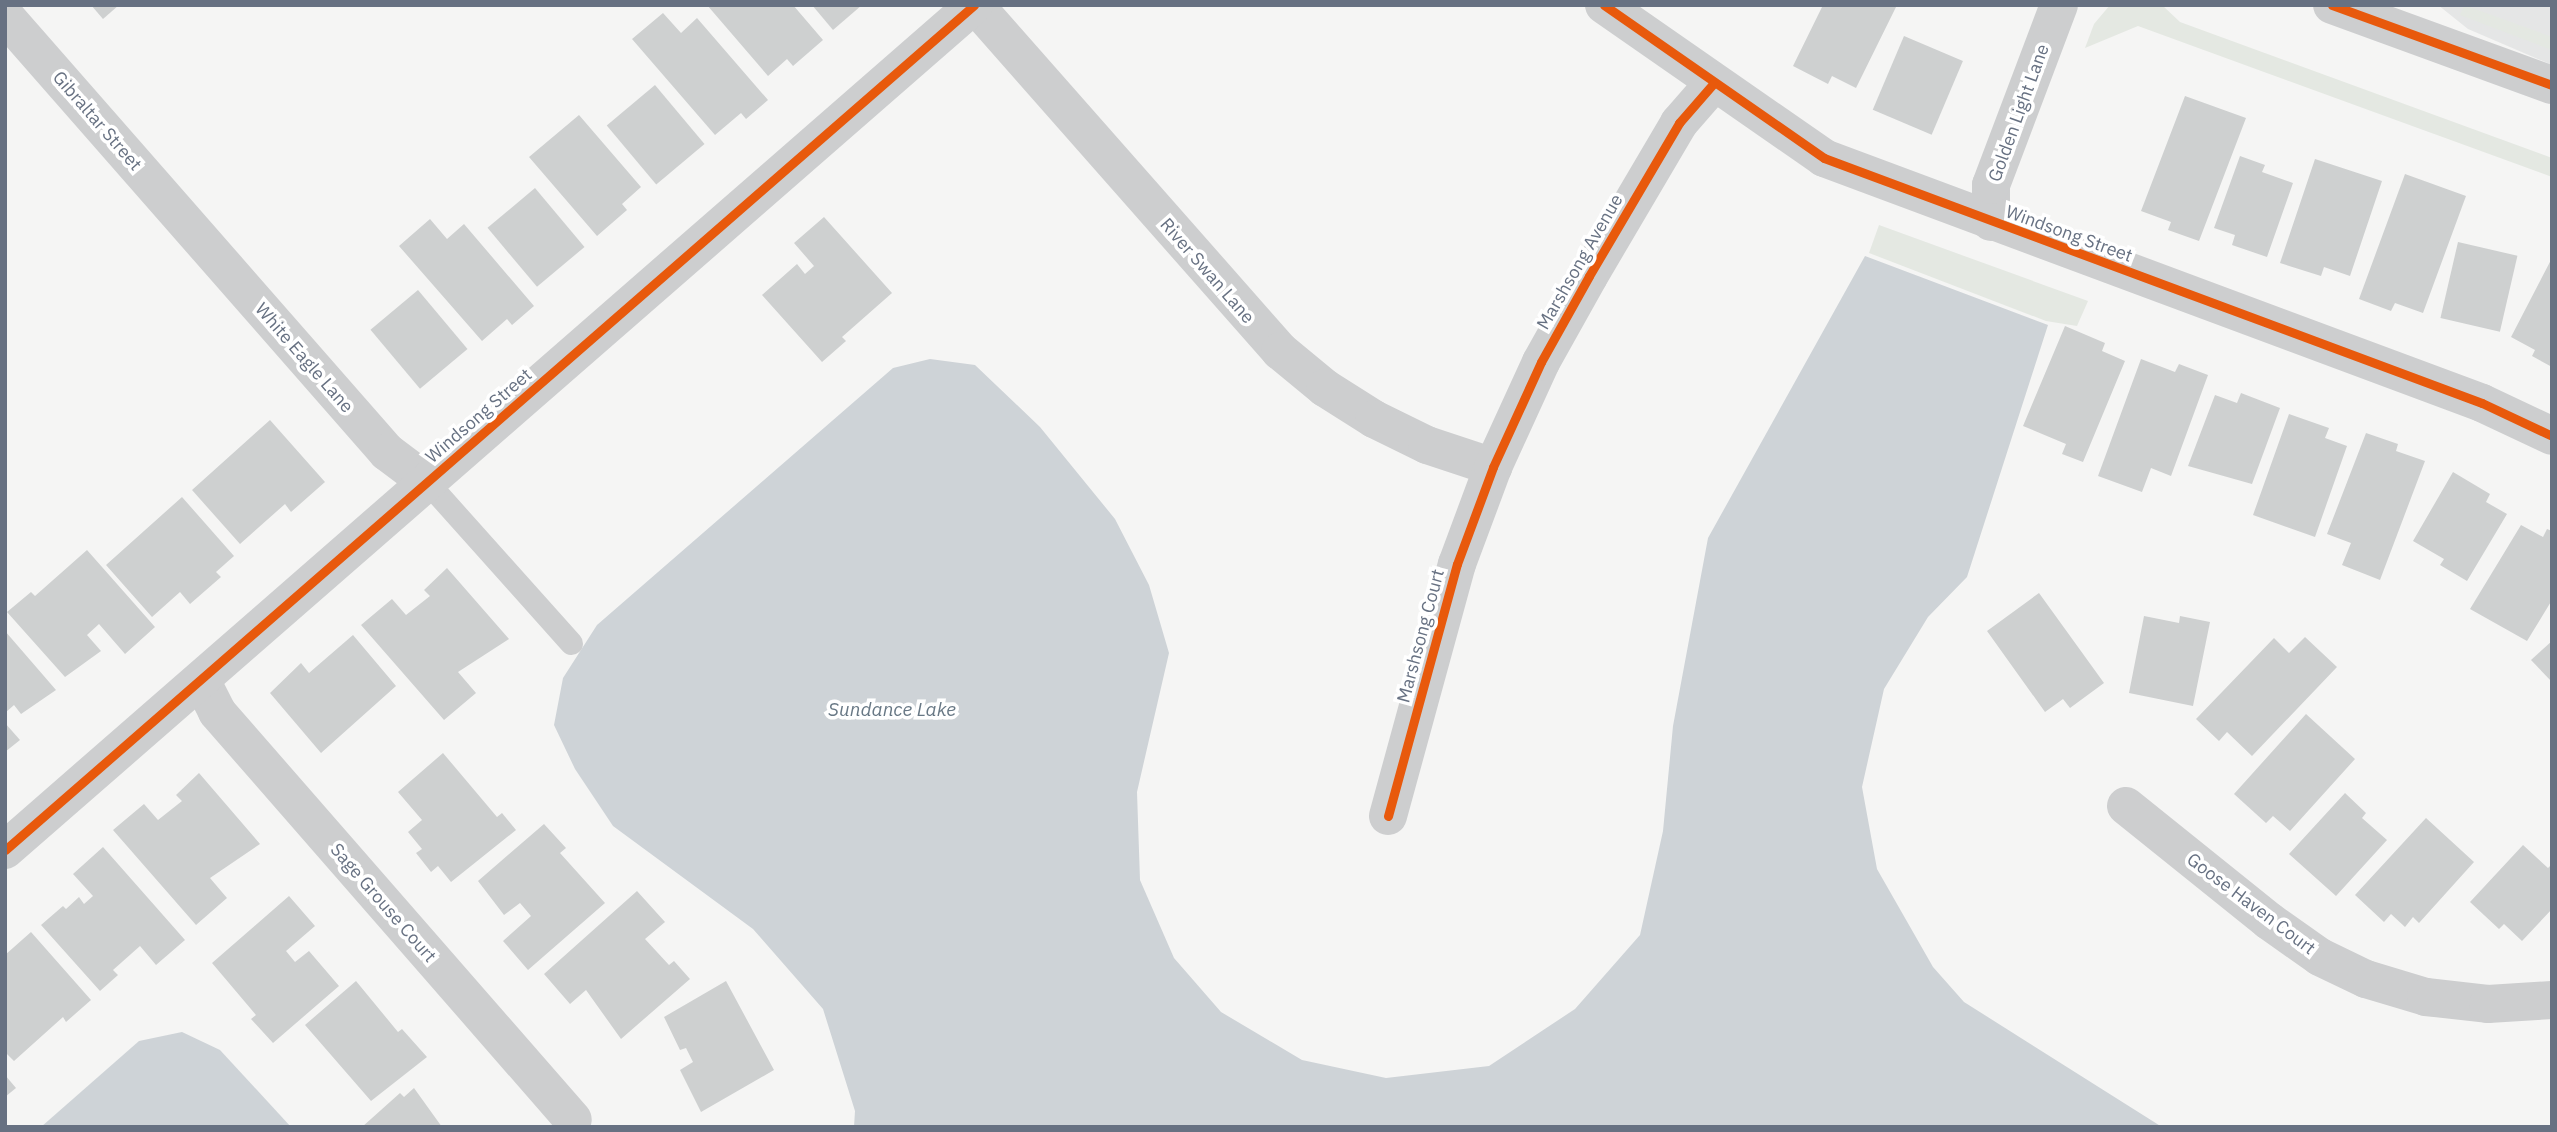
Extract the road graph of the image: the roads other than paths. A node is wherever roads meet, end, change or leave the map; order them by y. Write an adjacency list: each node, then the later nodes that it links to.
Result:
1 (974, 5): 11 (street, River Swan Lane); 12 (street, Windsong Street)
2 (1604, 5): 6 (street, Windsong Street)
3 (2059, 5): 8 (street, Golden Light Lane)
4 (2332, 5): 7 (street)
5 (5, 16): 9 (street, Gibraltar Street)
6 (1713, 84): 8 (street, Windsong Street); 11 (street, Marshsong Avenue)
7 (2552, 85)
8 (1991, 222): 10 (street, Windsong Street)
9 (188, 227): 12 (street, White Eagle Lane)
10 (2552, 436)
11 (1493, 467): 16 (street, Marshsong Court)
12 (427, 482): 13 (lane); 14 (street, Windsong Street)
13 (571, 643)
14 (201, 680): 17 (street, Windsong Street); 19 (street, Sage Grouse Court)
15 (2126, 806): 18 (street, Goose Haven Court)
16 (1388, 816)
17 (5, 850)
18 (2552, 1000)
19 (573, 1120)

